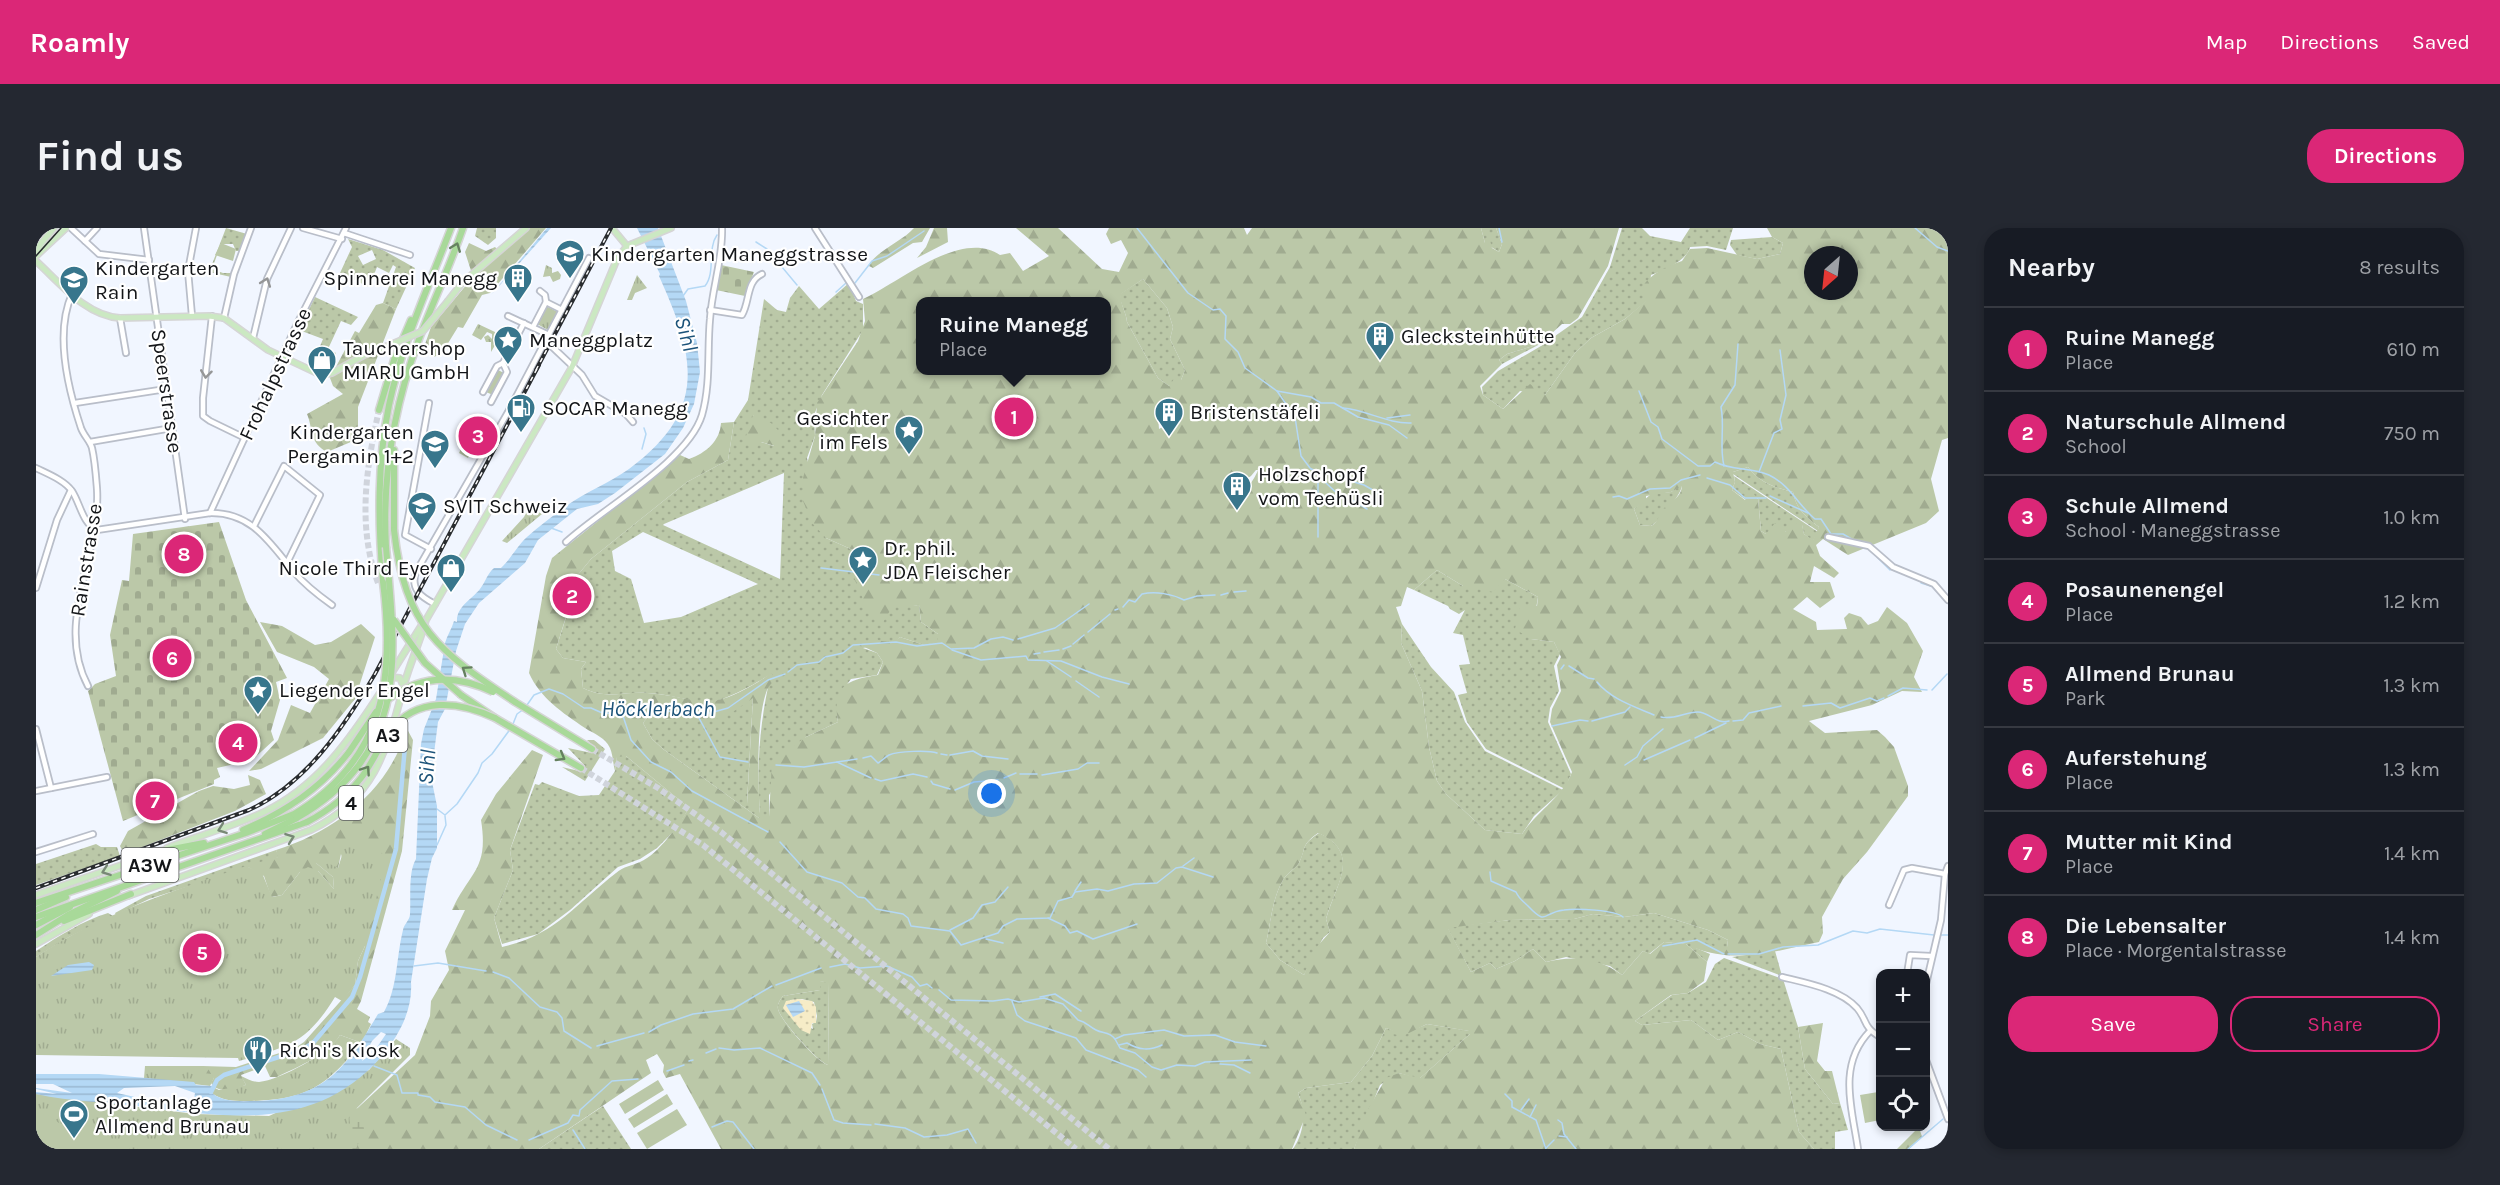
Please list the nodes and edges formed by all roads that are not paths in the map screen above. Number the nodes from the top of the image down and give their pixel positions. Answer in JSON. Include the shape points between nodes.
{"nodes":[{"id":1,"x":54,"y":228,"type":"edge"},
{"id":2,"x":66,"y":228,"type":"edge"},
{"id":3,"x":71,"y":228,"type":"edge"},
{"id":4,"x":97,"y":228,"type":"edge"},
{"id":5,"x":144,"y":228,"type":"edge"},
{"id":6,"x":196,"y":228,"type":"edge"},
{"id":7,"x":251,"y":228,"type":"edge"},
{"id":8,"x":291,"y":228,"type":"edge"},
{"id":9,"x":303,"y":228,"type":"edge"},
{"id":10,"x":451,"y":228,"type":"edge"},
{"id":11,"x":463,"y":228,"type":"edge"},
{"id":12,"x":526,"y":228,"type":"edge"},
{"id":13,"x":612,"y":228,"type":"edge"},
{"id":14,"x":671,"y":228,"type":"edge"},
{"id":15,"x":722,"y":228,"type":"edge"},
{"id":16,"x":815,"y":228,"type":"edge"},
{"id":17,"x":344,"y":234,"type":"edge"},
{"id":18,"x":85,"y":241,"type":"junction"},
{"id":19,"x":627,"y":246,"type":"junction"},
{"id":20,"x":36,"y":249,"type":"edge"},
{"id":21,"x":410,"y":255,"type":"dead end"},
{"id":22,"x":36,"y":256,"type":"edge"},
{"id":23,"x":589,"y":258,"type":"dead end"},
{"id":24,"x":149,"y":260,"type":"junction"},
{"id":25,"x":36,"y":261,"type":"edge"},
{"id":26,"x":762,"y":274,"type":"dead end"},
{"id":27,"x":427,"y":286,"type":"junction"},
{"id":28,"x":540,"y":291,"type":"dead end"},
{"id":29,"x":72,"y":294,"type":"junction"},
{"id":30,"x":860,"y":297,"type":"dead end"},
{"id":31,"x":546,"y":302,"type":"junction"},
{"id":32,"x":562,"y":310,"type":"junction"},
{"id":33,"x":710,"y":310,"type":"junction"},
{"id":34,"x":192,"y":316,"type":"junction"},
{"id":35,"x":212,"y":316,"type":"junction"},
{"id":36,"x":508,"y":316,"type":"dead end"},
{"id":37,"x":120,"y":318,"type":"junction"},
{"id":38,"x":157,"y":318,"type":"junction"},
{"id":39,"x":225,"y":318,"type":"junction"},
{"id":40,"x":524,"y":323,"type":"junction"},
{"id":41,"x":533,"y":327,"type":"junction"},
{"id":42,"x":549,"y":335,"type":"junction"},
{"id":43,"x":253,"y":338,"type":"junction"},
{"id":44,"x":546,"y":341,"type":"junction"},
{"id":45,"x":126,"y":352,"type":"dead end"},
{"id":46,"x":282,"y":357,"type":"junction"},
{"id":47,"x":503,"y":363,"type":"junction"},
{"id":48,"x":572,"y":367,"type":"junction"},
{"id":49,"x":166,"y":388,"type":"junction"},
{"id":50,"x":483,"y":392,"type":"dead end"},
{"id":51,"x":491,"y":402,"type":"dead end"},
{"id":52,"x":429,"y":403,"type":"dead end"},
{"id":53,"x":75,"y":404,"type":"junction"},
{"id":54,"x":378,"y":410,"type":"tunnel mouth"},
{"id":55,"x":397,"y":414,"type":"junction"},
{"id":56,"x":633,"y":422,"type":"dead end"},
{"id":57,"x":172,"y":428,"type":"junction"},
{"id":58,"x":245,"y":438,"type":"junction"},
{"id":59,"x":90,"y":442,"type":"junction"},
{"id":60,"x":36,"y":468,"type":"edge"},
{"id":61,"x":71,"y":490,"type":"junction"},
{"id":62,"x":210,"y":513,"type":"junction"},
{"id":63,"x":381,"y":517,"type":"junction"},
{"id":64,"x":185,"y":519,"type":"junction"},
{"id":65,"x":254,"y":526,"type":"junction"},
{"id":66,"x":93,"y":529,"type":"junction"},
{"id":67,"x":1828,"y":537,"type":"dead end"},
{"id":68,"x":566,"y":542,"type":"dead end"},
{"id":69,"x":431,"y":549,"type":"junction"},
{"id":70,"x":287,"y":563,"type":"junction"},
{"id":71,"x":378,"y":584,"type":"tunnel mouth"},
{"id":72,"x":36,"y":588,"type":"edge"},
{"id":73,"x":1948,"y":600,"type":"edge"},
{"id":74,"x":435,"y":604,"type":"junction"},
{"id":75,"x":332,"y":605,"type":"dead end"},
{"id":76,"x":426,"y":620,"type":"junction"},
{"id":77,"x":389,"y":677,"type":"junction"},
{"id":78,"x":88,"y":686,"type":"dead end"},
{"id":79,"x":404,"y":686,"type":"junction"},
{"id":80,"x":515,"y":702,"type":"junction"},
{"id":81,"x":495,"y":718,"type":"junction"},
{"id":82,"x":36,"y":729,"type":"edge"},
{"id":83,"x":592,"y":749,"type":"tunnel mouth"},
{"id":84,"x":581,"y":768,"type":"tunnel mouth"},
{"id":85,"x":107,"y":777,"type":"dead end"},
{"id":86,"x":51,"y":788,"type":"junction"},
{"id":87,"x":36,"y":791,"type":"edge"},
{"id":88,"x":295,"y":816,"type":"junction"},
{"id":89,"x":93,"y":834,"type":"dead end"},
{"id":90,"x":225,"y":838,"type":"junction"},
{"id":91,"x":215,"y":843,"type":"junction"},
{"id":92,"x":243,"y":844,"type":"junction"},
{"id":93,"x":36,"y":852,"type":"edge"},
{"id":94,"x":157,"y":852,"type":"junction"},
{"id":95,"x":1948,"y":866,"type":"edge"},
{"id":96,"x":1945,"y":874,"type":"junction"},
{"id":97,"x":117,"y":877,"type":"junction"},
{"id":98,"x":142,"y":880,"type":"junction"},
{"id":99,"x":86,"y":888,"type":"junction"},
{"id":100,"x":98,"y":894,"type":"junction"},
{"id":101,"x":131,"y":894,"type":"junction"},
{"id":102,"x":36,"y":895,"type":"edge"},
{"id":103,"x":36,"y":902,"type":"edge"},
{"id":104,"x":1889,"y":905,"type":"dead end"},
{"id":105,"x":36,"y":910,"type":"edge"},
{"id":106,"x":36,"y":917,"type":"edge"},
{"id":107,"x":36,"y":925,"type":"edge"},
{"id":108,"x":39,"y":934,"type":"edge"},
{"id":109,"x":36,"y":944,"type":"edge"},
{"id":110,"x":1931,"y":956,"type":"junction"},
{"id":111,"x":1908,"y":969,"type":"edge"},
{"id":112,"x":1929,"y":969,"type":"edge"},
{"id":113,"x":1782,"y":977,"type":"dead end"},
{"id":114,"x":1870,"y":1030,"type":"junction"},
{"id":115,"x":1876,"y":1034,"type":"edge"},
{"id":116,"x":1930,"y":1071,"type":"edge"},
{"id":117,"x":1948,"y":1119,"type":"edge"},
{"id":118,"x":1858,"y":1149,"type":"edge"}],
"edges":[{"from":1,"to":20,"type":"main road"},
{"from":2,"to":22,"type":"main road"},
{"from":3,"to":18,"type":"street"},
{"from":4,"to":18,"type":"street"},
{"from":5,"to":24,"type":"street","name":"Speerstrasse"},
{"from":6,"to":34,"type":"street","via":[[188,271]]},
{"from":7,"to":39,"type":"street","via":[[234,273]]},
{"from":43,"to":8,"type":"street","one_way":true,"via":[[267,279]]},
{"from":9,"to":17,"type":"street"},
{"from":10,"to":27,"type":"highway","number":"A3W"},
{"from":55,"to":11,"type":"highway","one_way":true,"via":[[416,347]]},
{"from":12,"to":46,"type":"main road","bridge":true,"via":[[462,283],[423,331],[327,374],[312,373]]},
{"from":13,"to":19,"type":"main road"},
{"from":14,"to":19,"type":"main road"},
{"from":15,"to":33,"type":"street"},
{"from":16,"to":30,"type":"street"},
{"from":17,"to":21,"type":"street"},
{"from":17,"to":46,"type":"street","name":"Frohalpstrasse"},
{"from":18,"to":24,"type":"street","via":[[99,254]]},
{"from":19,"to":48,"type":"main road","number":"4","via":[[617,259]]},
{"from":23,"to":32,"type":"street"},
{"from":24,"to":38,"type":"street","name":"Speerstrasse"},
{"from":25,"to":29,"type":"main road"},
{"from":26,"to":33,"type":"street","via":[[756,276],[748,291],[742,315]]},
{"from":27,"to":54,"type":"highway","via":[[394,360]]},
{"from":27,"to":63,"type":"highway","number":"A3W","via":[[389,404],[381,460]]},
{"from":28,"to":31,"type":"street"},
{"from":29,"to":37,"type":"main road","via":[[96,311]]},
{"from":29,"to":53,"type":"street","name":"Rainstrasse","via":[[64,346]]},
{"from":31,"to":32,"type":"street"},
{"from":31,"to":41,"type":"street"},
{"from":32,"to":42,"type":"street"},
{"from":33,"to":68,"type":"street","via":[[709,378],[694,434],[679,452]]},
{"from":34,"to":35,"type":"main road"},
{"from":34,"to":38,"type":"main road"},
{"from":35,"to":39,"type":"main road"},
{"from":35,"to":58,"type":"street","one_way":true,"via":[[203,416]]},
{"from":36,"to":40,"type":"street"},
{"from":37,"to":38,"type":"main road"},
{"from":37,"to":45,"type":"street"},
{"from":38,"to":49,"type":"street","name":"Speerstrasse"},
{"from":39,"to":43,"type":"main road"},
{"from":40,"to":41,"type":"street"},
{"from":40,"to":47,"type":"street"},
{"from":41,"to":42,"type":"street"},
{"from":42,"to":44,"type":"street"},
{"from":43,"to":46,"type":"main road"},
{"from":44,"to":48,"type":"street"},
{"from":44,"to":69,"type":"street"},
{"from":46,"to":58,"type":"street","name":"Frohalpstrasse"},
{"from":47,"to":50,"type":"street","via":[[497,366]]},
{"from":47,"to":51,"type":"street","via":[[507,372]]},
{"from":48,"to":56,"type":"street","via":[[595,396]]},
{"from":48,"to":74,"type":"main road","number":"4"},
{"from":49,"to":53,"type":"street"},
{"from":49,"to":57,"type":"street","name":"Speerstrasse"},
{"from":52,"to":69,"type":"street","via":[[405,535]]},
{"from":53,"to":59,"type":"street","name":"Rainstrasse","via":[[82,430]]},
{"from":55,"to":63,"type":"highway"},
{"from":80,"to":55,"type":"highway","one_way":true,"bridge":true,"via":[[450,657],[411,604],[401,573],[392,503]]},
{"from":57,"to":59,"type":"street"},
{"from":57,"to":64,"type":"street","name":"Speerstrasse"},
{"from":58,"to":62,"type":"street","name":"Frohalpstrasse"},
{"from":59,"to":66,"type":"street","name":"Rainstrasse","via":[[97,492]]},
{"from":60,"to":61,"type":"street"},
{"from":61,"to":66,"type":"street"},
{"from":61,"to":72,"type":"street","via":[[57,520]]},
{"from":62,"to":64,"type":"street"},
{"from":62,"to":65,"type":"street","via":[[231,515]]},
{"from":63,"to":88,"type":"highway","number":"A3W","bridge":true,"via":[[389,640],[381,704],[369,735],[349,767]]},
{"from":64,"to":66,"type":"street"},
{"from":65,"to":70,"type":"street"},
{"from":65,"to":70,"type":"street","via":[[284,466],[320,495]]},
{"from":66,"to":78,"type":"street","name":"Rainstrasse","via":[[75,637]]},
{"from":67,"to":73,"type":"street","via":[[1869,546],[1893,567],[1934,584]]},
{"from":69,"to":74,"type":"street","via":[[416,572],[414,583],[420,594]]},
{"from":70,"to":75,"type":"street","via":[[302,582]]},
{"from":71,"to":81,"type":"highway","number":"A3","bridge":true,"via":[[397,625],[419,657],[448,685]]},
{"from":74,"to":76,"type":"main road","number":"4"},
{"from":76,"to":77,"type":"main road","number":"4"},
{"from":76,"to":79,"type":"main road","number":"4"},
{"from":77,"to":79,"type":"main road","via":[[400,678]]},
{"from":77,"to":94,"type":"main road","number":"4","one_way":true,"via":[[338,753],[294,795],[258,815]]},
{"from":101,"to":79,"type":"main road","number":"4","one_way":true,"via":[[303,834],[338,814],[363,790],[379,766]]},
{"from":80,"to":83,"type":"highway"},
{"from":80,"to":90,"type":"highway","number":"A3W","bridge":true,"via":[[462,680],[434,680],[409,687],[383,704],[334,771],[290,807]]},
{"from":81,"to":84,"type":"highway","number":"A3","one_way":true},
{"from":92,"to":81,"type":"highway","number":"A3","one_way":true,"bridge":true,"via":[[307,822],[331,808],[368,768],[392,729],[413,712],[430,705],[451,704]]},
{"from":82,"to":86,"type":"street"},
{"from":85,"to":86,"type":"street"},
{"from":86,"to":87,"type":"street"},
{"from":88,"to":91,"type":"highway","number":"A3W"},
{"from":88,"to":92,"type":"highway"},
{"from":89,"to":93,"type":"street"},
{"from":90,"to":91,"type":"highway","number":"A3W"},
{"from":90,"to":94,"type":"highway"},
{"from":91,"to":97,"type":"highway","number":"A3W"},
{"from":92,"to":98,"type":"highway","number":"A3W"},
{"from":94,"to":102,"type":"main road","number":"4","one_way":true},
{"from":95,"to":96,"type":"street"},
{"from":96,"to":104,"type":"street","via":[[1904,870]]},
{"from":96,"to":110,"type":"street","via":[[1941,920]]},
{"from":97,"to":99,"type":"highway","number":"A3W"},
{"from":97,"to":103,"type":"highway"},
{"from":98,"to":100,"type":"highway","number":"A3W"},
{"from":98,"to":108,"type":"highway","via":[[68,915]]},
{"from":99,"to":103,"type":"highway"},
{"from":99,"to":105,"type":"highway","number":"A3W"},
{"from":100,"to":106,"type":"highway","number":"A3W"},
{"from":100,"to":107,"type":"highway"},
{"from":101,"to":108,"type":"highway"},
{"from":101,"to":109,"type":"main road","number":"4"},
{"from":110,"to":111,"type":"street","via":[[1910,955]]},
{"from":110,"to":112,"type":"street"},
{"from":113,"to":114,"type":"street","via":[[1844,999],[1858,1010]]},
{"from":114,"to":115,"type":"street"},
{"from":114,"to":118,"type":"street","via":[[1857,1049],[1849,1075],[1848,1099]]},
{"from":116,"to":117,"type":"street"}]}
